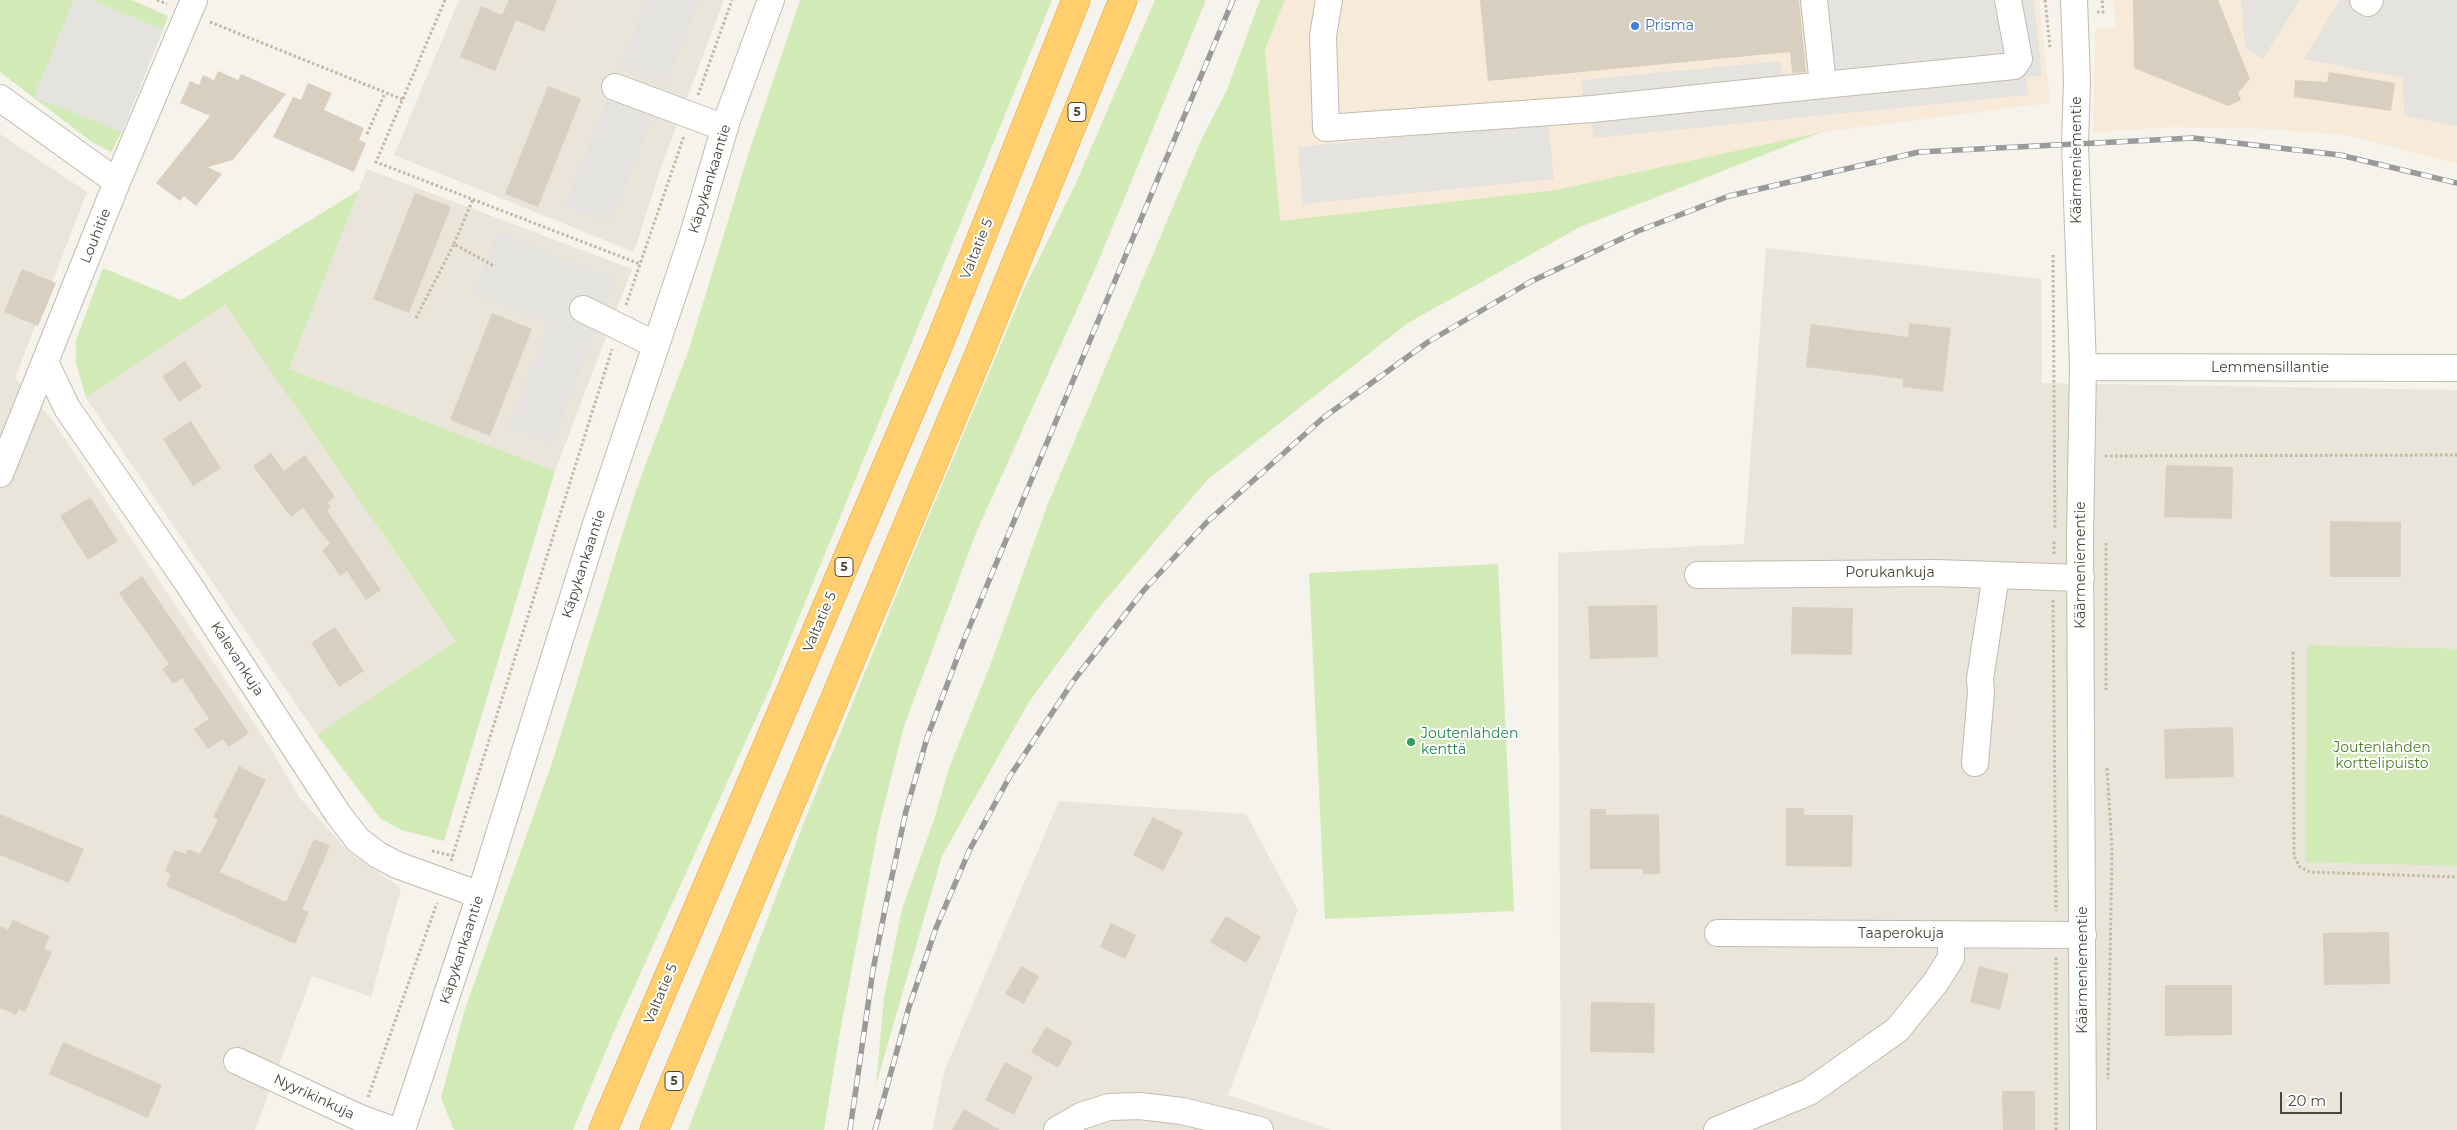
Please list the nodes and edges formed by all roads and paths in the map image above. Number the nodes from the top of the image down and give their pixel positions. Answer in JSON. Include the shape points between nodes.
{"nodes":[{"id":1,"x":156,"y":0,"type":"edge"},
{"id":2,"x":446,"y":0,"type":"edge"},
{"id":3,"x":732,"y":0,"type":"edge"},
{"id":4,"x":772,"y":0,"type":"edge"},
{"id":5,"x":1076,"y":0,"type":"edge"},
{"id":6,"x":1123,"y":0,"type":"edge"},
{"id":7,"x":1329,"y":0,"type":"edge"},
{"id":8,"x":1814,"y":0,"type":"edge"},
{"id":9,"x":2008,"y":0,"type":"edge"},
{"id":10,"x":2045,"y":0,"type":"edge"},
{"id":11,"x":2074,"y":0,"type":"edge"},
{"id":12,"x":2102,"y":0,"type":"edge"},
{"id":13,"x":2363,"y":0,"type":"edge"},
{"id":14,"x":2370,"y":0,"type":"edge"},
{"id":15,"x":192,"y":7,"type":"edge"},
{"id":16,"x":2103,"y":12,"type":"dead end"},
{"id":17,"x":2051,"y":57,"type":"dead end"},
{"id":18,"x":1823,"y":86,"type":"junction"},
{"id":19,"x":615,"y":87,"type":"dead end"},
{"id":20,"x":385,"y":93,"type":"junction"},
{"id":21,"x":0,"y":98,"type":"edge"},
{"id":22,"x":404,"y":100,"type":"junction"},
{"id":23,"x":691,"y":116,"type":"junction"},
{"id":24,"x":724,"y":128,"type":"junction"},
{"id":25,"x":367,"y":134,"type":"dead end"},
{"id":26,"x":117,"y":182,"type":"junction"},
{"id":27,"x":472,"y":199,"type":"junction"},
{"id":28,"x":454,"y":244,"type":"junction"},
{"id":29,"x":2053,"y":252,"type":"dead end"},
{"id":30,"x":640,"y":264,"type":"junction"},
{"id":31,"x":494,"y":266,"type":"dead end"},
{"id":32,"x":583,"y":309,"type":"dead end"},
{"id":33,"x":416,"y":318,"type":"dead end"},
{"id":34,"x":620,"y":325,"type":"junction"},
{"id":35,"x":656,"y":344,"type":"junction"},
{"id":36,"x":46,"y":364,"type":"junction"},
{"id":37,"x":2083,"y":367,"type":"junction"},
{"id":38,"x":2457,"y":368,"type":"edge"},
{"id":39,"x":2104,"y":446,"type":"dead end"},
{"id":40,"x":2457,"y":455,"type":"edge"},
{"id":41,"x":2104,"y":456,"type":"junction"},
{"id":42,"x":2104,"y":465,"type":"dead end"},
{"id":43,"x":0,"y":474,"type":"edge"},
{"id":44,"x":2106,"y":538,"type":"dead end"},
{"id":45,"x":2053,"y":560,"type":"dead end"},
{"id":46,"x":1698,"y":575,"type":"dead end"},
{"id":47,"x":1996,"y":575,"type":"junction"},
{"id":48,"x":2081,"y":578,"type":"junction"},
{"id":49,"x":2053,"y":594,"type":"dead end"},
{"id":50,"x":2293,"y":652,"type":"dead end"},
{"id":51,"x":2106,"y":699,"type":"dead end"},
{"id":52,"x":1975,"y":762,"type":"dead end"},
{"id":53,"x":2106,"y":764,"type":"dead end"},
{"id":54,"x":426,"y":849,"type":"dead end"},
{"id":55,"x":453,"y":856,"type":"junction"},
{"id":56,"x":2457,"y":877,"type":"edge"},
{"id":57,"x":444,"y":883,"type":"junction"},
{"id":58,"x":480,"y":895,"type":"junction"},
{"id":59,"x":2056,"y":917,"type":"dead end"},
{"id":60,"x":1718,"y":933,"type":"dead end"},
{"id":61,"x":1951,"y":935,"type":"junction"},
{"id":62,"x":2083,"y":935,"type":"junction"},
{"id":63,"x":2056,"y":951,"type":"dead end"},
{"id":64,"x":237,"y":1061,"type":"dead end"},
{"id":65,"x":2108,"y":1082,"type":"dead end"},
{"id":66,"x":360,"y":1118,"type":"junction"},
{"id":67,"x":393,"y":1130,"type":"edge"},
{"id":68,"x":402,"y":1130,"type":"edge"},
{"id":69,"x":602,"y":1130,"type":"edge"},
{"id":70,"x":654,"y":1130,"type":"edge"},
{"id":71,"x":1057,"y":1130,"type":"edge"},
{"id":72,"x":1260,"y":1130,"type":"edge"},
{"id":73,"x":1717,"y":1130,"type":"edge"},
{"id":74,"x":2056,"y":1130,"type":"edge"},
{"id":75,"x":2083,"y":1130,"type":"edge"}],
"edges":[{"from":1,"to":15,"type":"path"},
{"from":2,"to":22,"type":"path"},
{"from":3,"to":23,"type":"path"},
{"from":4,"to":24,"type":"street","name":"Käpykankaantie"},
{"from":5,"to":69,"type":"highway","name":"Valtatie 5","number":"5","via":[[939,344]]},
{"from":6,"to":70,"type":"highway","number":"5","via":[[977,359]]},
{"from":7,"to":18,"type":"street","via":[[1323,36],[1326,128],[1592,110]]},
{"from":8,"to":18,"type":"street"},
{"from":9,"to":18,"type":"street","via":[[2019,59],[2014,66]]},
{"from":10,"to":17,"type":"path"},
{"from":11,"to":37,"type":"street","name":"Käärmeniementie","via":[[2075,144]]},
{"from":12,"to":16,"type":"path"},
{"from":13,"to":14,"type":"street","via":[[2368,3]]},
{"from":15,"to":20,"type":"path"},
{"from":15,"to":26,"type":"street","name":"Louhitie"},
{"from":19,"to":23,"type":"street"},
{"from":20,"to":22,"type":"path"},
{"from":20,"to":25,"type":"path"},
{"from":21,"to":26,"type":"street"},
{"from":22,"to":27,"type":"path","via":[[376,162]]},
{"from":23,"to":24,"type":"street"},
{"from":23,"to":30,"type":"path"},
{"from":24,"to":35,"type":"street","name":"Käpykankaantie","via":[[692,238]]},
{"from":26,"to":36,"type":"street","name":"Louhitie"},
{"from":27,"to":28,"type":"path"},
{"from":27,"to":30,"type":"path"},
{"from":28,"to":31,"type":"path"},
{"from":28,"to":33,"type":"path"},
{"from":29,"to":45,"type":"path"},
{"from":30,"to":34,"type":"path"},
{"from":32,"to":34,"type":"street"},
{"from":34,"to":35,"type":"street"},
{"from":34,"to":55,"type":"path"},
{"from":35,"to":58,"type":"street","name":"Käpykankaantie"},
{"from":36,"to":43,"type":"street","name":"Louhitie"},
{"from":36,"to":57,"type":"street","name":"Kalevankuja","via":[[67,408],[187,582],[338,814],[358,840],[378,855]]},
{"from":37,"to":38,"type":"street","name":"Lemmensillantie"},
{"from":37,"to":48,"type":"street","name":"Käärmeniementie"},
{"from":39,"to":41,"type":"path"},
{"from":40,"to":41,"type":"path"},
{"from":41,"to":42,"type":"path"},
{"from":44,"to":51,"type":"path"},
{"from":46,"to":47,"type":"street","name":"Porukankuja"},
{"from":47,"to":48,"type":"street","name":"Porukankuja"},
{"from":47,"to":52,"type":"street","via":[[1980,679]]},
{"from":48,"to":62,"type":"street","name":"Käärmeniementie"},
{"from":49,"to":59,"type":"path"},
{"from":50,"to":56,"type":"path","via":[[2294,856],[2300,867],[2310,872]]},
{"from":53,"to":65,"type":"path","via":[[2112,848]]},
{"from":54,"to":55,"type":"path"},
{"from":55,"to":57,"type":"path"},
{"from":57,"to":58,"type":"street","name":"Kalevankuja"},
{"from":57,"to":66,"type":"path"},
{"from":58,"to":68,"type":"street","name":"Käpykankaantie"},
{"from":60,"to":61,"type":"street","name":"Taaperokuja"},
{"from":61,"to":62,"type":"street","name":"Taaperokuja"},
{"from":61,"to":73,"type":"street","via":[[1951,958],[1897,1030],[1809,1092]]},
{"from":62,"to":75,"type":"street","name":"Käärmeniementie"},
{"from":63,"to":74,"type":"path"},
{"from":64,"to":66,"type":"street","name":"Nyyrikinkuja"},
{"from":66,"to":67,"type":"street","name":"Nyyrikinkuja"},
{"from":71,"to":72,"type":"street","via":[[1081,1116],[1109,1107],[1140,1106],[1182,1111]]}]}
